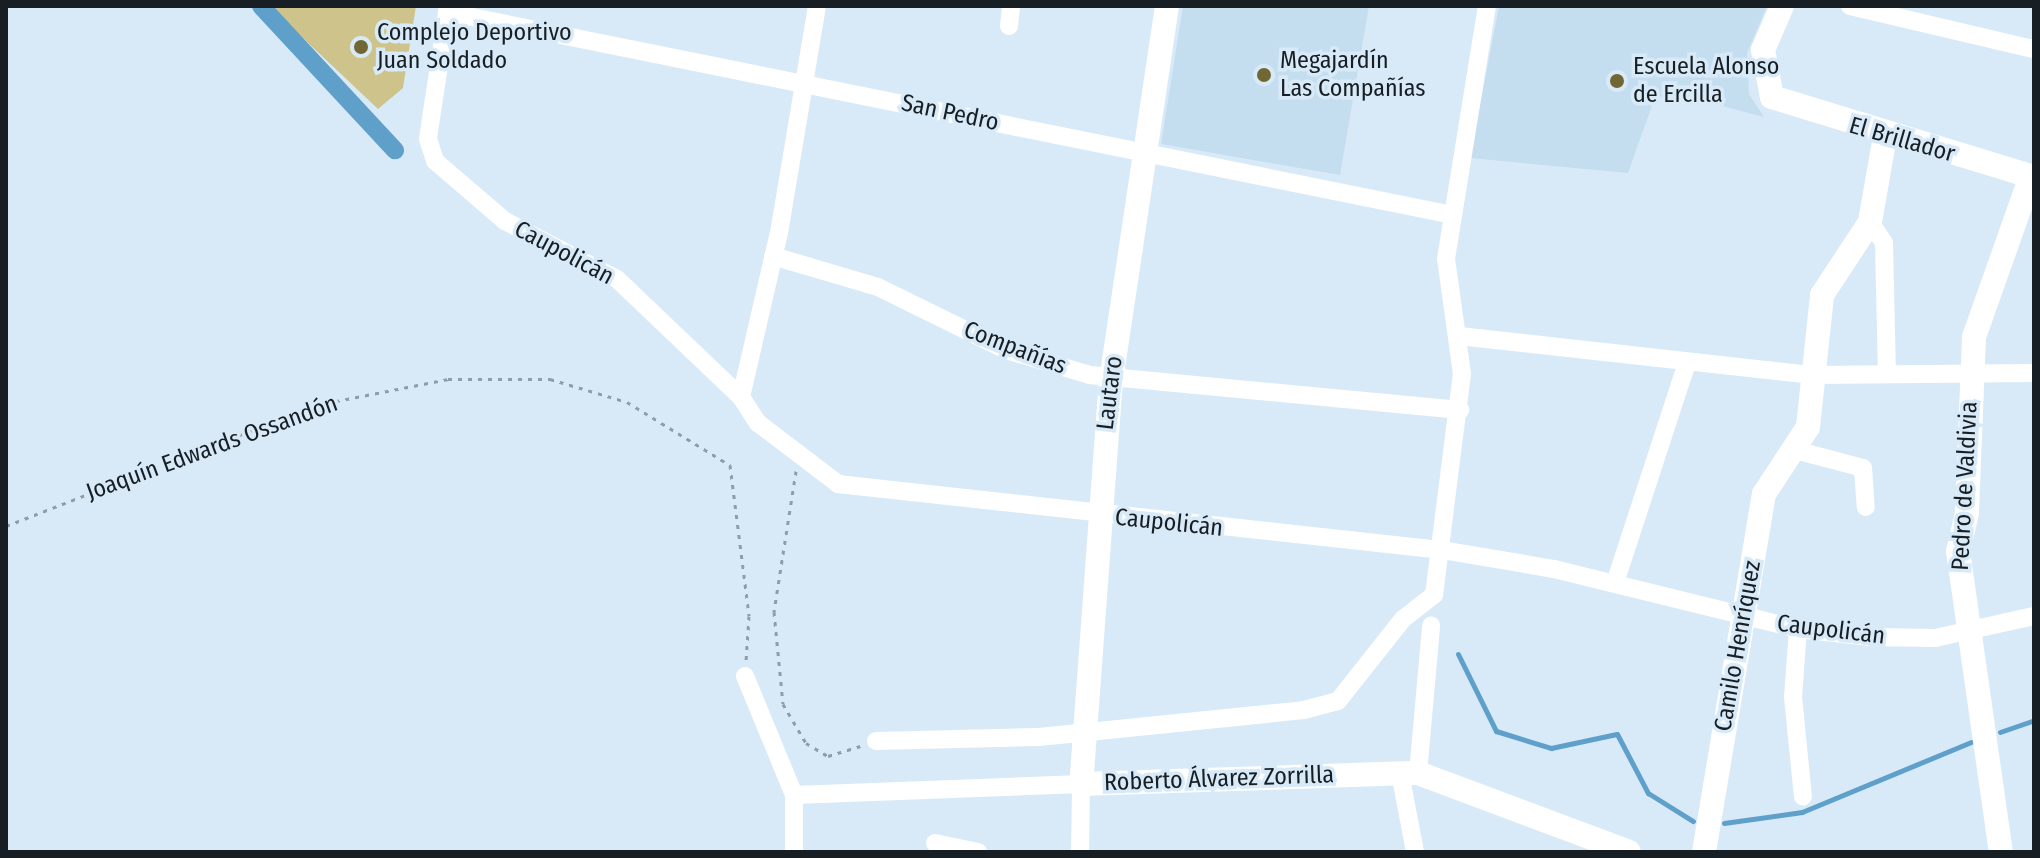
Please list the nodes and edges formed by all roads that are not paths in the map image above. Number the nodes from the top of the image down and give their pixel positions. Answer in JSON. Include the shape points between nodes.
{"nodes":[{"id":1,"x":817,"y":6,"type":"edge"},
{"id":2,"x":1011,"y":6,"type":"edge"},
{"id":3,"x":1167,"y":6,"type":"edge"},
{"id":4,"x":1487,"y":6,"type":"edge"},
{"id":5,"x":1782,"y":6,"type":"edge"},
{"id":6,"x":1850,"y":6,"type":"edge"},
{"id":7,"x":448,"y":9,"type":"edge"},
{"id":8,"x":1009,"y":26,"type":"dead end"},
{"id":9,"x":2034,"y":49,"type":"edge"},
{"id":10,"x":804,"y":83,"type":"junction"},
{"id":11,"x":1885,"y":136,"type":"junction"},
{"id":12,"x":1146,"y":153,"type":"junction"},
{"id":13,"x":2033,"y":176,"type":"edge"},
{"id":14,"x":1453,"y":215,"type":"junction"},
{"id":15,"x":1870,"y":222,"type":"junction"},
{"id":16,"x":773,"y":256,"type":"junction"},
{"id":17,"x":1459,"y":336,"type":"junction"},
{"id":18,"x":1687,"y":363,"type":"junction"},
{"id":19,"x":1887,"y":373,"type":"junction"},
{"id":20,"x":2034,"y":373,"type":"edge"},
{"id":21,"x":1811,"y":375,"type":"junction"},
{"id":22,"x":1970,"y":375,"type":"junction"},
{"id":23,"x":1111,"y":379,"type":"junction"},
{"id":24,"x":741,"y":397,"type":"junction"},
{"id":25,"x":1460,"y":410,"type":"junction"},
{"id":26,"x":1795,"y":450,"type":"junction"},
{"id":27,"x":1866,"y":507,"type":"dead end"},
{"id":28,"x":1097,"y":515,"type":"junction"},
{"id":29,"x":1442,"y":550,"type":"junction"},
{"id":30,"x":1615,"y":583,"type":"junction"},
{"id":31,"x":1743,"y":616,"type":"junction"},
{"id":32,"x":2034,"y":616,"type":"edge"},
{"id":33,"x":1431,"y":626,"type":"dead end"},
{"id":34,"x":1798,"y":629,"type":"junction"},
{"id":35,"x":1969,"y":631,"type":"junction"},
{"id":36,"x":745,"y":676,"type":"road end"},
{"id":37,"x":1082,"y":728,"type":"junction"},
{"id":38,"x":876,"y":741,"type":"road end"},
{"id":39,"x":1409,"y":773,"type":"junction"},
{"id":40,"x":1081,"y":784,"type":"junction"},
{"id":41,"x":794,"y":795,"type":"junction"},
{"id":42,"x":1803,"y":797,"type":"dead end"},
{"id":43,"x":935,"y":843,"type":"dead end"},
{"id":44,"x":794,"y":852,"type":"edge"},
{"id":45,"x":978,"y":852,"type":"edge"},
{"id":46,"x":1080,"y":852,"type":"edge"},
{"id":47,"x":1415,"y":852,"type":"edge"},
{"id":48,"x":1629,"y":852,"type":"edge"},
{"id":49,"x":1704,"y":852,"type":"edge"},
{"id":50,"x":2001,"y":852,"type":"edge"}],
"edges":[{"from":1,"to":10,"type":"street"},
{"from":2,"to":8,"type":"street"},
{"from":3,"to":12,"type":"street","name":"Lautaro"},
{"from":4,"to":14,"type":"street"},
{"from":5,"to":11,"type":"street","name":"El Brillador","via":[[1763,50],[1772,97]]},
{"from":6,"to":9,"type":"street"},
{"from":7,"to":10,"type":"street","name":"San Pedro"},
{"from":7,"to":24,"type":"street","name":"Caupolicán","via":[[428,139],[451,179],[505,221],[617,279]]},
{"from":10,"to":12,"type":"street","name":"San Pedro"},
{"from":10,"to":16,"type":"street"},
{"from":11,"to":13,"type":"street","name":"El Brillador"},
{"from":11,"to":15,"type":"street","name":"Camilo Henríquez"},
{"from":12,"to":14,"type":"street","name":"San Pedro"},
{"from":12,"to":23,"type":"street","name":"Lautaro"},
{"from":13,"to":22,"type":"street","name":"Pedro de Valdivia","via":[[1974,337]]},
{"from":14,"to":17,"type":"street","via":[[1446,279]]},
{"from":15,"to":19,"type":"street","via":[[1884,243]]},
{"from":15,"to":21,"type":"street","name":"Camilo Henríquez","via":[[1822,295]]},
{"from":16,"to":23,"type":"street","name":"Compañías","via":[[878,287],[1020,355]]},
{"from":16,"to":24,"type":"street"},
{"from":17,"to":18,"type":"street"},
{"from":17,"to":25,"type":"street"},
{"from":18,"to":21,"type":"street"},
{"from":18,"to":30,"type":"street"},
{"from":19,"to":21,"type":"street"},
{"from":19,"to":22,"type":"street"},
{"from":20,"to":22,"type":"street"},
{"from":21,"to":26,"type":"street","name":"Camilo Henríquez","via":[[1808,427]]},
{"from":22,"to":35,"type":"street","name":"Pedro de Valdivia","via":[[1967,513],[1958,551]]},
{"from":23,"to":25,"type":"street","name":"Compañías"},
{"from":23,"to":28,"type":"street","name":"Lautaro"},
{"from":24,"to":28,"type":"street","name":"Caupolicán","via":[[752,418],[838,484]]},
{"from":25,"to":29,"type":"street"},
{"from":26,"to":27,"type":"street","via":[[1863,468]]},
{"from":26,"to":31,"type":"street","name":"Camilo Henríquez","via":[[1764,494]]},
{"from":28,"to":29,"type":"street","name":"Caupolicán"},
{"from":28,"to":37,"type":"street","name":"Lautaro"},
{"from":29,"to":30,"type":"street","name":"Caupolicán"},
{"from":29,"to":37,"type":"street","via":[[1434,595],[1403,619],[1338,701],[1304,710]]},
{"from":30,"to":31,"type":"street","name":"Caupolicán"},
{"from":31,"to":34,"type":"street","name":"Caupolicán"},
{"from":31,"to":49,"type":"street","name":"Camilo Henríquez"},
{"from":32,"to":35,"type":"street","name":"Caupolicán"},
{"from":33,"to":39,"type":"street"},
{"from":34,"to":35,"type":"street","name":"Caupolicán","via":[[1902,639]]},
{"from":34,"to":42,"type":"street","via":[[1793,697]]},
{"from":35,"to":50,"type":"street","name":"Pedro de Valdivia"},
{"from":36,"to":41,"type":"street"},
{"from":37,"to":38,"type":"street","via":[[1039,737]]},
{"from":37,"to":40,"type":"street","name":"Lautaro"},
{"from":39,"to":40,"type":"street","name":"Roberto Álvarez Zorrilla"},
{"from":39,"to":47,"type":"street"},
{"from":39,"to":48,"type":"street","name":"Roberto Álvarez Zorrilla"},
{"from":40,"to":41,"type":"street","name":"Roberto Álvarez Zorrilla"},
{"from":40,"to":46,"type":"street"},
{"from":41,"to":44,"type":"street"},
{"from":43,"to":45,"type":"street"}]}
